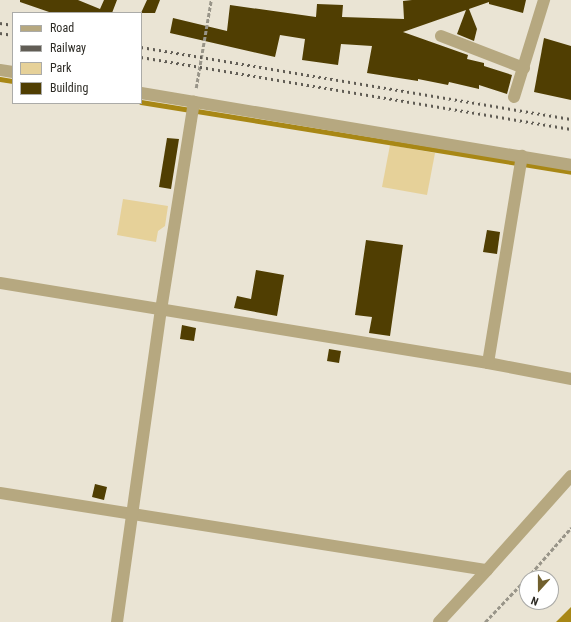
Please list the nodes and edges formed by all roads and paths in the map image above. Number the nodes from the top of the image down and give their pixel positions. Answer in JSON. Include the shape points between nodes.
{"nodes":[{"id":1,"x":211,"y":0,"type":"edge"},
{"id":2,"x":544,"y":0,"type":"edge"},
{"id":3,"x":441,"y":36,"type":"dead end"},
{"id":4,"x":524,"y":68,"type":"junction"},
{"id":5,"x":0,"y":70,"type":"edge"},
{"id":6,"x":12,"y":72,"type":"edge"},
{"id":7,"x":142,"y":93,"type":"edge"},
{"id":8,"x":514,"y":98,"type":"dead end"},
{"id":9,"x":193,"y":103,"type":"junction"},
{"id":10,"x":522,"y":157,"type":"junction"},
{"id":11,"x":571,"y":165,"type":"edge"},
{"id":12,"x":0,"y":283,"type":"edge"},
{"id":13,"x":161,"y":310,"type":"junction"},
{"id":14,"x":488,"y":363,"type":"junction"},
{"id":15,"x":571,"y":378,"type":"edge"},
{"id":16,"x":571,"y":476,"type":"edge"},
{"id":17,"x":0,"y":493,"type":"edge"},
{"id":18,"x":132,"y":514,"type":"junction"},
{"id":19,"x":571,"y":528,"type":"edge"},
{"id":20,"x":487,"y":570,"type":"junction"},
{"id":21,"x":534,"y":570,"type":"edge"},
{"id":22,"x":519,"y":586,"type":"edge"},
{"id":23,"x":117,"y":622,"type":"edge"},
{"id":24,"x":439,"y":622,"type":"edge"},
{"id":25,"x":485,"y":622,"type":"edge"}],
"edges":[{"from":1,"to":9,"type":"path"},
{"from":2,"to":4,"type":"street"},
{"from":3,"to":4,"type":"street"},
{"from":4,"to":8,"type":"street"},
{"from":5,"to":6,"type":"street"},
{"from":7,"to":9,"type":"street"},
{"from":9,"to":10,"type":"street"},
{"from":9,"to":13,"type":"street"},
{"from":10,"to":11,"type":"street"},
{"from":10,"to":14,"type":"street"},
{"from":12,"to":13,"type":"street"},
{"from":13,"to":14,"type":"street"},
{"from":13,"to":18,"type":"street"},
{"from":14,"to":15,"type":"street"},
{"from":16,"to":20,"type":"street"},
{"from":17,"to":18,"type":"street"},
{"from":18,"to":20,"type":"street"},
{"from":18,"to":23,"type":"street"},
{"from":19,"to":21,"type":"path"},
{"from":20,"to":24,"type":"street"},
{"from":22,"to":25,"type":"path"}]}
